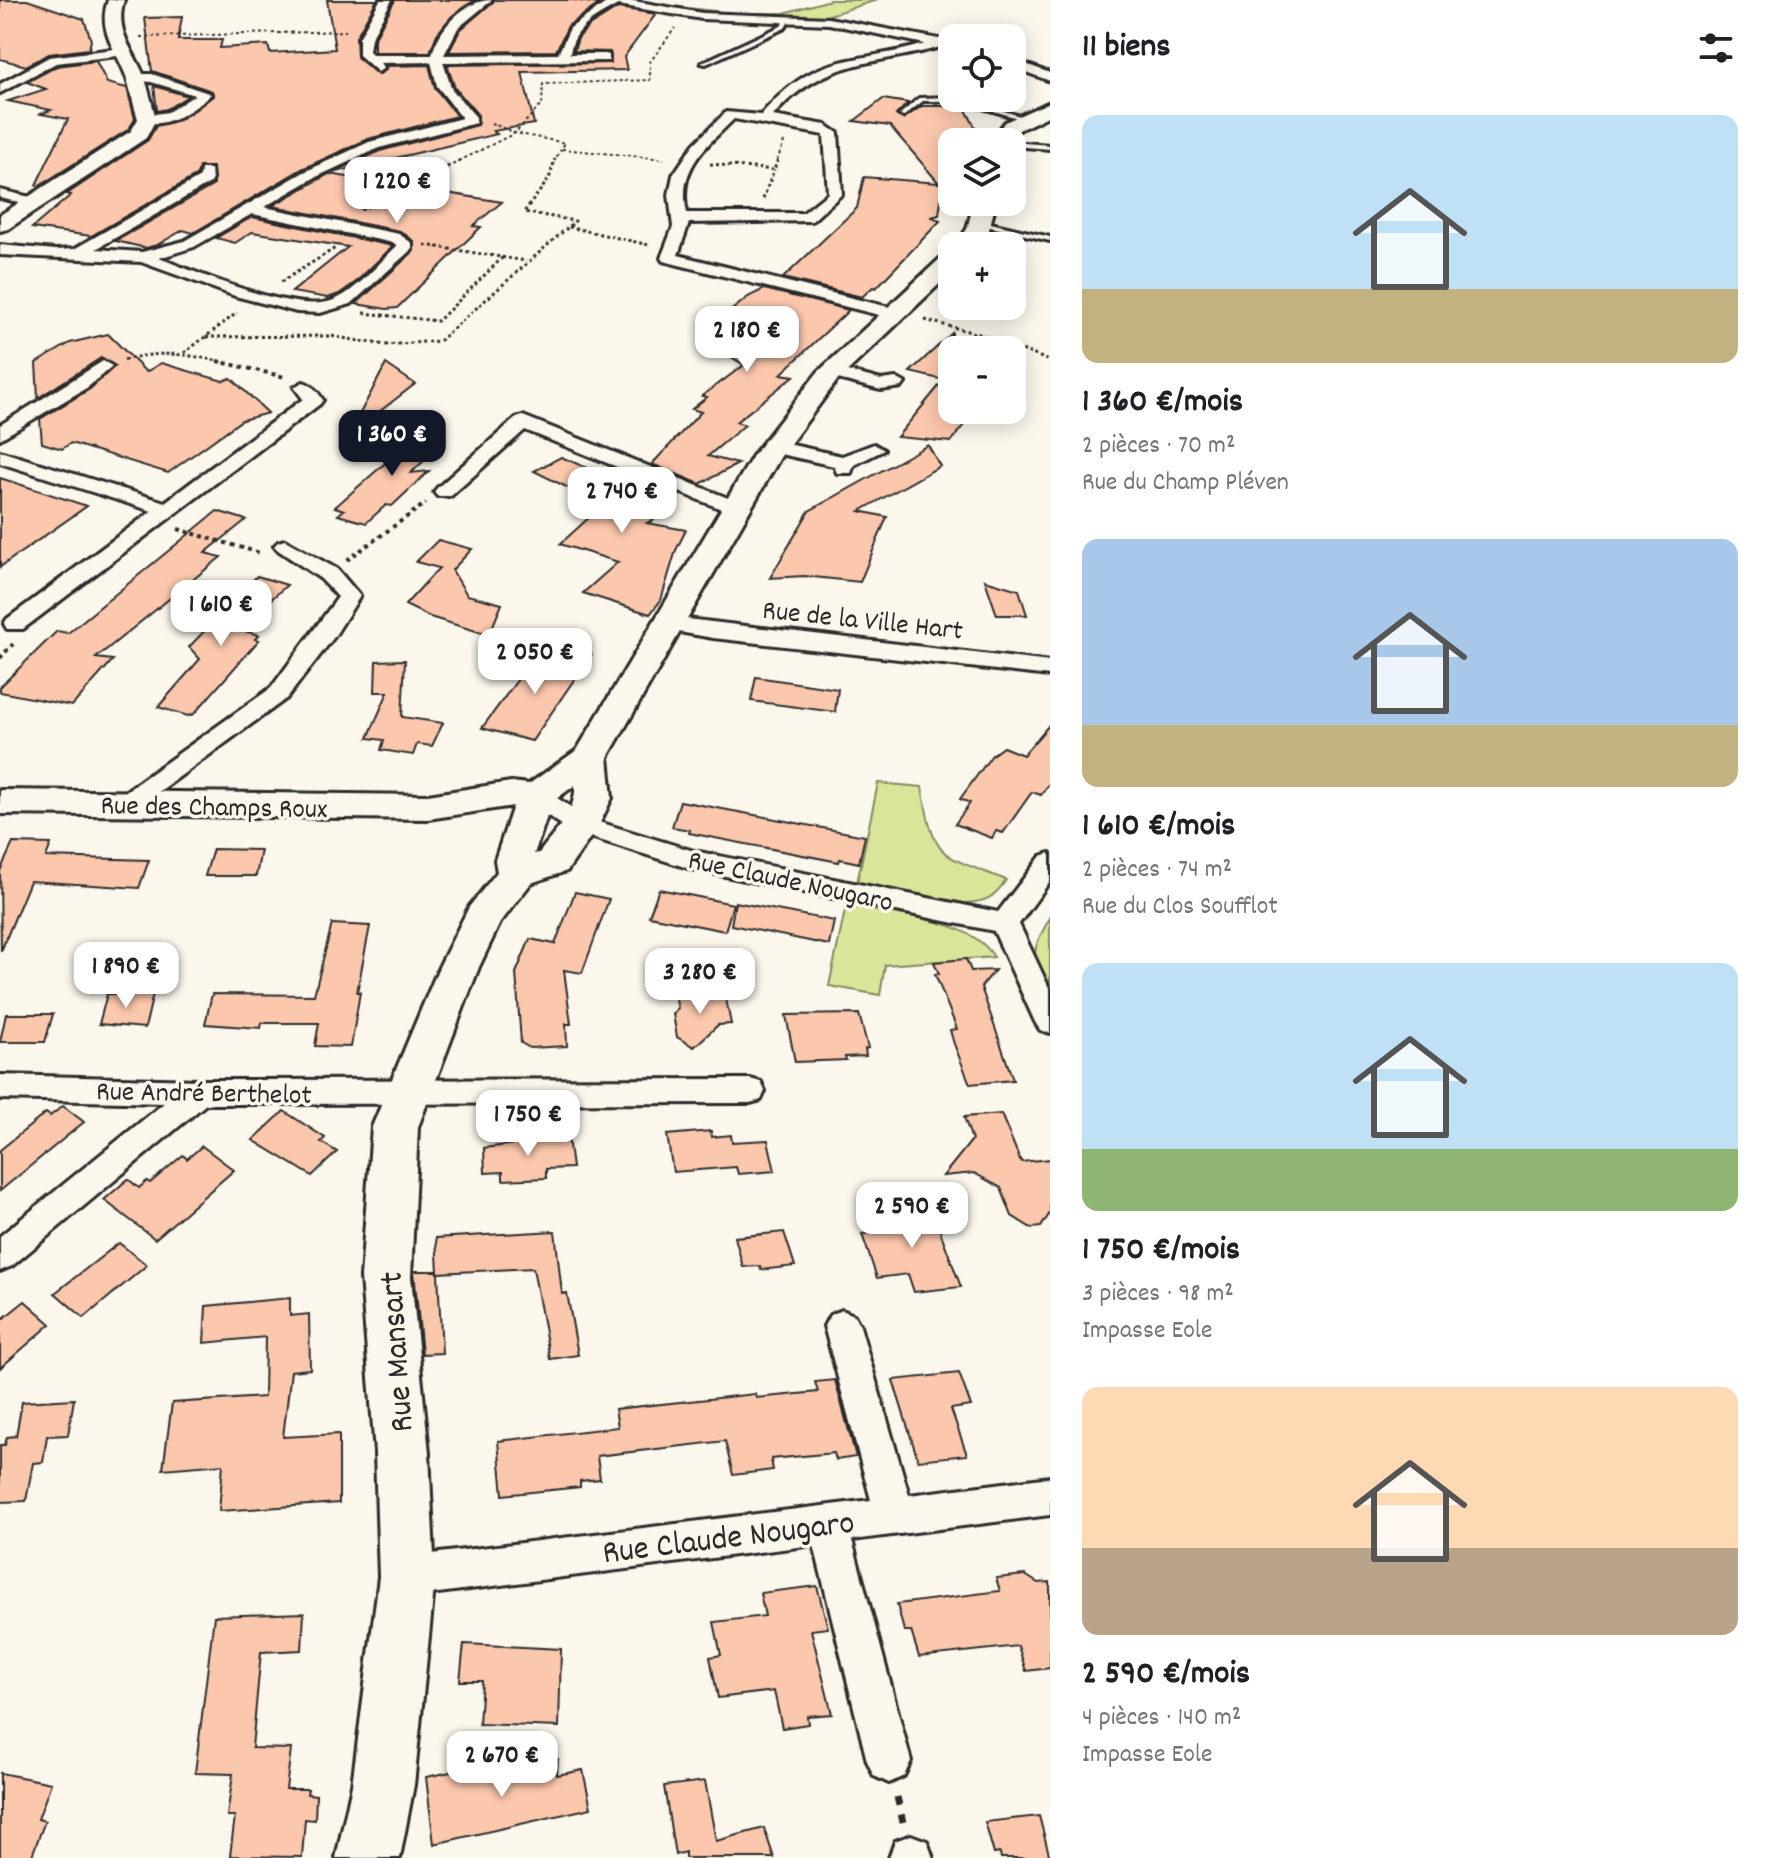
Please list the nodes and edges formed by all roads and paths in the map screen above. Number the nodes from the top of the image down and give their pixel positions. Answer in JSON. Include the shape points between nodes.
{"nodes":[{"id":1,"x":116,"y":0,"type":"edge"},
{"id":2,"x":386,"y":0,"type":"edge"},
{"id":3,"x":486,"y":0,"type":"edge"},
{"id":4,"x":613,"y":1,"type":"edge"},
{"id":5,"x":787,"y":19,"type":"junction"},
{"id":6,"x":678,"y":23,"type":"dead end"},
{"id":7,"x":370,"y":30,"type":"junction"},
{"id":8,"x":938,"y":42,"type":"edge"},
{"id":9,"x":119,"y":46,"type":"junction"},
{"id":10,"x":938,"y":46,"type":"edge"},
{"id":11,"x":436,"y":58,"type":"junction"},
{"id":12,"x":563,"y":58,"type":"junction"},
{"id":13,"x":605,"y":58,"type":"dead end"},
{"id":14,"x":704,"y":63,"type":"dead end"},
{"id":15,"x":1026,"y":68,"type":"edge"},
{"id":16,"x":0,"y":70,"type":"edge"},
{"id":17,"x":27,"y":72,"type":"junction"},
{"id":18,"x":135,"y":77,"type":"junction"},
{"id":19,"x":1050,"y":77,"type":"edge"},
{"id":20,"x":0,"y":89,"type":"edge"},
{"id":21,"x":1050,"y":108,"type":"edge"},
{"id":22,"x":902,"y":115,"type":"dead end"},
{"id":23,"x":1023,"y":118,"type":"junction"},
{"id":24,"x":147,"y":119,"type":"junction"},
{"id":25,"x":764,"y":119,"type":"junction"},
{"id":26,"x":471,"y":120,"type":"junction"},
{"id":27,"x":1010,"y":128,"type":"edge"},
{"id":28,"x":515,"y":133,"type":"junction"},
{"id":29,"x":1026,"y":145,"type":"edge"},
{"id":30,"x":1050,"y":147,"type":"edge"},
{"id":31,"x":206,"y":172,"type":"dead end"},
{"id":32,"x":0,"y":194,"type":"edge"},
{"id":33,"x":34,"y":202,"type":"junction"},
{"id":34,"x":250,"y":209,"type":"junction"},
{"id":35,"x":993,"y":216,"type":"edge"},
{"id":36,"x":682,"y":218,"type":"junction"},
{"id":37,"x":0,"y":224,"type":"edge"},
{"id":38,"x":334,"y":226,"type":"junction"},
{"id":39,"x":568,"y":226,"type":"junction"},
{"id":40,"x":362,"y":232,"type":"junction"},
{"id":41,"x":1050,"y":239,"type":"edge"},
{"id":42,"x":405,"y":242,"type":"junction"},
{"id":43,"x":0,"y":250,"type":"edge"},
{"id":44,"x":672,"y":250,"type":"junction"},
{"id":45,"x":78,"y":253,"type":"junction"},
{"id":46,"x":143,"y":257,"type":"junction"},
{"id":47,"x":503,"y":257,"type":"junction"},
{"id":48,"x":527,"y":261,"type":"junction"},
{"id":49,"x":938,"y":273,"type":"edge"},
{"id":50,"x":253,"y":298,"type":"junction"},
{"id":51,"x":332,"y":307,"type":"junction"},
{"id":52,"x":896,"y":313,"type":"junction"},
{"id":53,"x":206,"y":337,"type":"junction"},
{"id":54,"x":184,"y":353,"type":"junction"},
{"id":55,"x":1050,"y":361,"type":"edge"},
{"id":56,"x":103,"y":366,"type":"joint"},
{"id":57,"x":832,"y":372,"type":"junction"},
{"id":58,"x":889,"y":386,"type":"dead end"},
{"id":59,"x":303,"y":387,"type":"joint"},
{"id":60,"x":0,"y":433,"type":"edge"},
{"id":61,"x":774,"y":447,"type":"junction"},
{"id":62,"x":874,"y":450,"type":"dead end"},
{"id":63,"x":0,"y":457,"type":"edge"},
{"id":64,"x":444,"y":492,"type":"joint"},
{"id":65,"x":736,"y":508,"type":"junction"},
{"id":66,"x":158,"y":515,"type":"junction"},
{"id":67,"x":274,"y":550,"type":"joint"},
{"id":68,"x":329,"y":574,"type":"junction"},
{"id":69,"x":15,"y":624,"type":"dead end"},
{"id":70,"x":670,"y":624,"type":"junction"},
{"id":71,"x":1050,"y":669,"type":"edge"},
{"id":72,"x":590,"y":757,"type":"junction"},
{"id":73,"x":0,"y":802,"type":"edge"},
{"id":74,"x":125,"y":804,"type":"junction"},
{"id":75,"x":580,"y":825,"type":"junction"},
{"id":76,"x":525,"y":832,"type":"junction"},
{"id":77,"x":1050,"y":862,"type":"edge"},
{"id":78,"x":1005,"y":923,"type":"junction"},
{"id":79,"x":1050,"y":1022,"type":"edge"},
{"id":80,"x":0,"y":1087,"type":"edge"},
{"id":81,"x":750,"y":1091,"type":"dead end"},
{"id":82,"x":199,"y":1092,"type":"junction"},
{"id":83,"x":409,"y":1093,"type":"junction"},
{"id":84,"x":0,"y":1256,"type":"edge"},
{"id":85,"x":842,"y":1326,"type":"dead end"},
{"id":86,"x":1050,"y":1496,"type":"edge"},
{"id":87,"x":895,"y":1515,"type":"junction"},
{"id":88,"x":828,"y":1523,"type":"junction"},
{"id":89,"x":407,"y":1577,"type":"junction"},
{"id":90,"x":889,"y":1761,"type":"joint"},
{"id":91,"x":368,"y":1858,"type":"edge"},
{"id":92,"x":911,"y":1858,"type":"edge"}],
"edges":[{"from":1,"to":9,"type":"street","via":[[109,13]]},
{"from":2,"to":7,"type":"street"},
{"from":3,"to":11,"type":"street","via":[[447,30]]},
{"from":4,"to":5,"type":"street","via":[[702,16]]},
{"from":4,"to":12,"type":"street","via":[[579,25],[566,41]]},
{"from":5,"to":8,"type":"street","via":[[829,21]]},
{"from":5,"to":14,"type":"lane","via":[[783,27]]},
{"from":6,"to":28,"type":"path","via":[[650,62],[650,80],[543,84],[542,104]]},
{"from":7,"to":9,"type":"path"},
{"from":7,"to":11,"type":"street","via":[[363,52],[373,63]]},
{"from":9,"to":17,"type":"street","via":[[53,60]]},
{"from":9,"to":18,"type":"street"},
{"from":10,"to":25,"type":"street","via":[[816,71],[782,96]]},
{"from":11,"to":12,"type":"street"},
{"from":11,"to":26,"type":"street","via":[[443,86]]},
{"from":12,"to":13,"type":"street"},
{"from":15,"to":19,"type":"street"},
{"from":16,"to":17,"type":"street"},
{"from":17,"to":20,"type":"street"},
{"from":18,"to":24,"type":"street"},
{"from":18,"to":24,"type":"street","via":[[205,94],[172,116]]},
{"from":21,"to":23,"type":"street"},
{"from":22,"to":23,"type":"lane","via":[[921,99],[959,99]]},
{"from":23,"to":27,"type":"street"},
{"from":24,"to":33,"type":"street","via":[[139,134]]},
{"from":25,"to":36,"type":"street","via":[[731,115],[699,147],[677,185]]},
{"from":25,"to":36,"type":"street","via":[[831,133],[835,194],[807,218]]},
{"from":26,"to":28,"type":"path"},
{"from":26,"to":34,"type":"street","via":[[374,145]]},
{"from":28,"to":38,"type":"path"},
{"from":28,"to":39,"type":"path","via":[[565,143],[549,179],[524,212],[575,221]]},
{"from":29,"to":30,"type":"lane"},
{"from":31,"to":45,"type":"street","via":[[207,179]]},
{"from":32,"to":33,"type":"street"},
{"from":33,"to":37,"type":"street"},
{"from":34,"to":38,"type":"street"},
{"from":34,"to":46,"type":"street","via":[[189,244]]},
{"from":35,"to":41,"type":"lane"},
{"from":36,"to":44,"type":"street"},
{"from":38,"to":40,"type":"street"},
{"from":39,"to":44,"type":"path"},
{"from":39,"to":48,"type":"path"},
{"from":40,"to":42,"type":"street"},
{"from":40,"to":50,"type":"path"},
{"from":42,"to":47,"type":"path"},
{"from":42,"to":51,"type":"street"},
{"from":43,"to":45,"type":"street"},
{"from":44,"to":52,"type":"street","via":[[669,258]]},
{"from":45,"to":46,"type":"street"},
{"from":46,"to":50,"type":"street"},
{"from":47,"to":48,"type":"path"},
{"from":47,"to":51,"type":"path","via":[[438,321]]},
{"from":48,"to":53,"type":"path","via":[[439,341],[385,345],[344,336]]},
{"from":49,"to":52,"type":"street","name":"Rue Mansart"},
{"from":50,"to":51,"type":"street"},
{"from":50,"to":53,"type":"path"},
{"from":52,"to":55,"type":"path","via":[[983,335]]},
{"from":52,"to":57,"type":"street","name":"Rue Mansart"},
{"from":53,"to":54,"type":"path"},
{"from":54,"to":56,"type":"path","via":[[149,353]]},
{"from":54,"to":59,"type":"path","via":[[280,373]]},
{"from":56,"to":60,"type":"street"},
{"from":57,"to":58,"type":"street"},
{"from":57,"to":61,"type":"street","name":"Rue Mansart"},
{"from":59,"to":66,"type":"street","via":[[314,400]]},
{"from":61,"to":62,"type":"street","via":[[844,466]]},
{"from":61,"to":65,"type":"street","name":"Rue Mansart"},
{"from":63,"to":66,"type":"street"},
{"from":64,"to":65,"type":"street","via":[[523,422]]},
{"from":64,"to":68,"type":"path"},
{"from":65,"to":70,"type":"street","name":"Rue Mansart"},
{"from":66,"to":67,"type":"path"},
{"from":66,"to":69,"type":"street"},
{"from":67,"to":68,"type":"street"},
{"from":68,"to":74,"type":"street","via":[[349,596],[279,693]]},
{"from":70,"to":71,"type":"street","name":"Rue de la Ville Hart"},
{"from":70,"to":72,"type":"street","name":"Rue Mansart"},
{"from":72,"to":75,"type":"street","via":[[594,798]]},
{"from":72,"to":76,"type":"street","name":"Rue Mansart"},
{"from":73,"to":74,"type":"street","name":"Rue des Champs Roux"},
{"from":74,"to":76,"type":"street","name":"Rue des Champs Roux","via":[[428,807]]},
{"from":75,"to":76,"type":"street","name":"Rue Claude Nougaro"},
{"from":75,"to":76,"type":"street","via":[[553,862]]},
{"from":75,"to":78,"type":"street","name":"Rue Claude Nougaro","via":[[691,860]]},
{"from":76,"to":83,"type":"street","name":"Rue Mansart","via":[[459,967]]},
{"from":77,"to":78,"type":"street"},
{"from":78,"to":79,"type":"street"},
{"from":80,"to":82,"type":"street","name":"Rue André Berthelot"},
{"from":81,"to":83,"type":"street","name":"Rue André Berthelot"},
{"from":82,"to":83,"type":"street","name":"Rue André Berthelot"},
{"from":82,"to":84,"type":"street"},
{"from":83,"to":89,"type":"street","name":"Rue Mansart","via":[[395,1127],[386,1277]]},
{"from":85,"to":87,"type":"street"},
{"from":86,"to":87,"type":"street","name":"Rue Claude Nougaro"},
{"from":87,"to":88,"type":"street","name":"Rue Claude Nougaro"},
{"from":88,"to":89,"type":"street","name":"Rue Claude Nougaro"},
{"from":88,"to":90,"type":"street"},
{"from":89,"to":91,"type":"street","name":"Rue Mansart","via":[[383,1785]]},
{"from":90,"to":92,"type":"path"}]}
